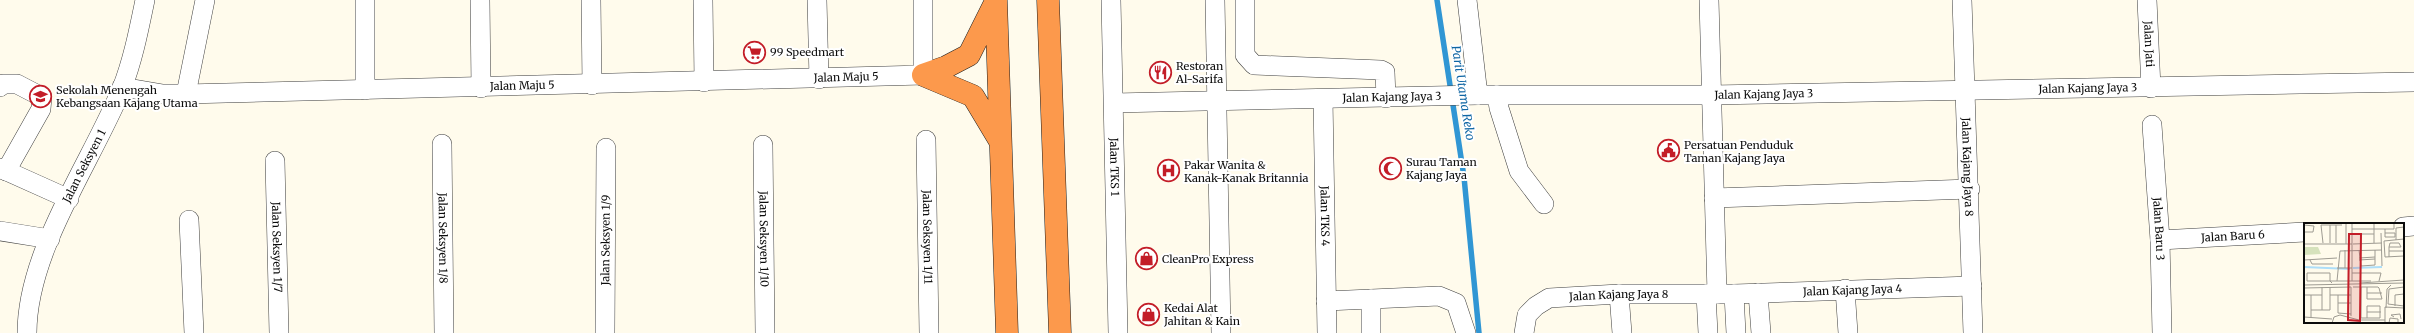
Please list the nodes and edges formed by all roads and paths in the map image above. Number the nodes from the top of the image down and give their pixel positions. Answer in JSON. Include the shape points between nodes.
{"nodes":[{"id":1,"x":145,"y":0,"type":"edge"},
{"id":2,"x":205,"y":0,"type":"edge"},
{"id":3,"x":365,"y":0,"type":"edge"},
{"id":4,"x":480,"y":0,"type":"edge"},
{"id":5,"x":591,"y":0,"type":"edge"},
{"id":6,"x":703,"y":0,"type":"edge"},
{"id":7,"x":818,"y":0,"type":"edge"},
{"id":8,"x":923,"y":0,"type":"edge"},
{"id":9,"x":996,"y":0,"type":"edge"},
{"id":10,"x":1048,"y":0,"type":"edge"},
{"id":11,"x":1111,"y":0,"type":"edge"},
{"id":12,"x":1216,"y":0,"type":"edge"},
{"id":13,"x":1245,"y":0,"type":"edge"},
{"id":14,"x":1467,"y":0,"type":"edge"},
{"id":15,"x":1709,"y":0,"type":"edge"},
{"id":16,"x":1962,"y":0,"type":"edge"},
{"id":17,"x":2147,"y":0,"type":"edge"},
{"id":18,"x":923,"y":75,"type":"junction"},
{"id":19,"x":819,"y":79,"type":"junction"},
{"id":20,"x":704,"y":82,"type":"junction"},
{"id":21,"x":2414,"y":82,"type":"edge"},
{"id":22,"x":592,"y":85,"type":"junction"},
{"id":23,"x":0,"y":87,"type":"edge"},
{"id":24,"x":122,"y":87,"type":"junction"},
{"id":25,"x":481,"y":88,"type":"junction"},
{"id":26,"x":2150,"y":88,"type":"junction"},
{"id":27,"x":365,"y":90,"type":"junction"},
{"id":28,"x":1965,"y":90,"type":"junction"},
{"id":29,"x":186,"y":94,"type":"junction"},
{"id":30,"x":1497,"y":95,"type":"junction"},
{"id":31,"x":1711,"y":95,"type":"junction"},
{"id":32,"x":1475,"y":96,"type":"junction"},
{"id":33,"x":1386,"y":98,"type":"junction"},
{"id":34,"x":1323,"y":99,"type":"junction"},
{"id":35,"x":1218,"y":102,"type":"junction"},
{"id":36,"x":1114,"y":103,"type":"junction"},
{"id":37,"x":2152,"y":125,"type":"dead end"},
{"id":38,"x":926,"y":140,"type":"dead end"},
{"id":39,"x":442,"y":144,"type":"dead end"},
{"id":40,"x":1001,"y":144,"type":"junction"},
{"id":41,"x":763,"y":145,"type":"dead end"},
{"id":42,"x":606,"y":148,"type":"dead end"},
{"id":43,"x":275,"y":161,"type":"dead end"},
{"id":44,"x":3,"y":170,"type":"edge"},
{"id":45,"x":1970,"y":189,"type":"junction"},
{"id":46,"x":1714,"y":198,"type":"junction"},
{"id":47,"x":69,"y":199,"type":"junction"},
{"id":48,"x":1544,"y":204,"type":"dead end"},
{"id":49,"x":189,"y":220,"type":"dead end"},
{"id":50,"x":2414,"y":226,"type":"edge"},
{"id":51,"x":2404,"y":227,"type":"edge"},
{"id":52,"x":0,"y":231,"type":"edge"},
{"id":53,"x":2304,"y":232,"type":"edge"},
{"id":54,"x":50,"y":239,"type":"junction"},
{"id":55,"x":2160,"y":240,"type":"junction"},
{"id":56,"x":1972,"y":286,"type":"junction"},
{"id":57,"x":1845,"y":289,"type":"junction"},
{"id":58,"x":1758,"y":293,"type":"junction"},
{"id":59,"x":1619,"y":294,"type":"junction"},
{"id":60,"x":1719,"y":294,"type":"junction"},
{"id":61,"x":1371,"y":299,"type":"junction"},
{"id":62,"x":1326,"y":301,"type":"junction"},
{"id":63,"x":27,"y":333,"type":"edge"},
{"id":64,"x":194,"y":333,"type":"edge"},
{"id":65,"x":279,"y":333,"type":"edge"},
{"id":66,"x":444,"y":333,"type":"edge"},
{"id":67,"x":605,"y":333,"type":"edge"},
{"id":68,"x":765,"y":333,"type":"edge"},
{"id":69,"x":929,"y":333,"type":"edge"},
{"id":70,"x":1007,"y":333,"type":"edge"},
{"id":71,"x":1060,"y":333,"type":"edge"},
{"id":72,"x":1118,"y":333,"type":"edge"},
{"id":73,"x":1221,"y":333,"type":"edge"},
{"id":74,"x":1327,"y":333,"type":"edge"},
{"id":75,"x":1371,"y":333,"type":"edge"},
{"id":76,"x":1466,"y":333,"type":"edge"},
{"id":77,"x":1524,"y":333,"type":"edge"},
{"id":78,"x":1622,"y":333,"type":"edge"},
{"id":79,"x":1708,"y":333,"type":"edge"},
{"id":80,"x":1736,"y":333,"type":"edge"},
{"id":81,"x":1761,"y":333,"type":"edge"},
{"id":82,"x":1848,"y":333,"type":"edge"},
{"id":83,"x":1973,"y":333,"type":"edge"},
{"id":84,"x":2162,"y":333,"type":"edge"}],
"edges":[{"from":1,"to":24,"type":"street","name":"Jalan Seksyen 1"},
{"from":2,"to":29,"type":"street"},
{"from":3,"to":27,"type":"street"},
{"from":4,"to":25,"type":"street"},
{"from":5,"to":22,"type":"street"},
{"from":6,"to":20,"type":"street"},
{"from":7,"to":19,"type":"street"},
{"from":8,"to":18,"type":"street"},
{"from":9,"to":18,"type":"highway","via":[[969,55]]},
{"from":9,"to":40,"type":"highway"},
{"from":10,"to":71,"type":"highway"},
{"from":11,"to":36,"type":"street","name":"Jalan TKS 1"},
{"from":12,"to":35,"type":"street"},
{"from":13,"to":33,"type":"street","via":[[1245,55],[1254,65],[1381,70],[1385,72]]},
{"from":14,"to":32,"type":"street"},
{"from":15,"to":31,"type":"street"},
{"from":16,"to":28,"type":"street","name":"Jalan Kajang Jaya 8"},
{"from":17,"to":26,"type":"street","name":"Jalan Jati"},
{"from":18,"to":19,"type":"street","name":"Jalan Maju 5"},
{"from":18,"to":40,"type":"highway","via":[[973,96]]},
{"from":19,"to":20,"type":"street","name":"Jalan Maju 5"},
{"from":20,"to":22,"type":"street","name":"Jalan Maju 5"},
{"from":21,"to":26,"type":"street","name":"Jalan Kajang Jaya 3"},
{"from":22,"to":25,"type":"street","name":"Jalan Maju 5"},
{"from":23,"to":44,"type":"street","via":[[3,84],[17,84],[42,98],[41,109]]},
{"from":24,"to":29,"type":"street","name":"Jalan Maju 5","via":[[163,94]]},
{"from":24,"to":47,"type":"street","name":"Jalan Seksyen 1"},
{"from":25,"to":27,"type":"street","name":"Jalan Maju 5"},
{"from":26,"to":28,"type":"street","name":"Jalan Kajang Jaya 3"},
{"from":27,"to":29,"type":"street","name":"Jalan Maju 5"},
{"from":28,"to":31,"type":"street","name":"Jalan Kajang Jaya 3"},
{"from":28,"to":45,"type":"street","name":"Jalan Kajang Jaya 8"},
{"from":30,"to":31,"type":"street","name":"Jalan Kajang Jaya 3"},
{"from":30,"to":32,"type":"street","name":"Jalan Kajang Jaya 3"},
{"from":30,"to":48,"type":"street","via":[[1519,171]]},
{"from":31,"to":46,"type":"street"},
{"from":32,"to":33,"type":"street","name":"Jalan Kajang Jaya 3"},
{"from":33,"to":34,"type":"street","name":"Jalan Kajang Jaya 3"},
{"from":34,"to":35,"type":"street","name":"Jalan Kajang Jaya 3"},
{"from":34,"to":62,"type":"street","name":"Jalan TKS 4"},
{"from":35,"to":36,"type":"street","name":"Jalan Kajang Jaya 3"},
{"from":35,"to":73,"type":"street"},
{"from":36,"to":72,"type":"street","name":"Jalan TKS 1"},
{"from":37,"to":55,"type":"street","name":"Jalan Baru 3"},
{"from":38,"to":69,"type":"street","name":"Jalan Seksyen 1/11"},
{"from":39,"to":66,"type":"street","name":"Jalan Seksyen 1/8"},
{"from":40,"to":70,"type":"highway"},
{"from":41,"to":68,"type":"street","name":"Jalan Seksyen 1/10"},
{"from":42,"to":67,"type":"street","name":"Jalan Seksyen 1/9"},
{"from":43,"to":65,"type":"street","name":"Jalan Seksyen 1/7"},
{"from":44,"to":47,"type":"street"},
{"from":45,"to":46,"type":"street"},
{"from":45,"to":56,"type":"street","name":"Jalan Kajang Jaya 8"},
{"from":46,"to":60,"type":"street"},
{"from":47,"to":54,"type":"street","name":"Jalan Seksyen 1"},
{"from":49,"to":64,"type":"street"},
{"from":50,"to":51,"type":"street"},
{"from":52,"to":54,"type":"street"},
{"from":53,"to":55,"type":"street","name":"Jalan Baru 6"},
{"from":54,"to":63,"type":"street","name":"Jalan Seksyen 1","via":[[36,277]]},
{"from":55,"to":84,"type":"street","name":"Jalan Baru 3"},
{"from":56,"to":57,"type":"street","name":"Jalan Kajang Jaya 4"},
{"from":56,"to":83,"type":"street","name":"Jalan Kajang Jaya 8"},
{"from":57,"to":58,"type":"street","name":"Jalan Kajang Jaya 4"},
{"from":57,"to":82,"type":"street"},
{"from":58,"to":60,"type":"street","name":"Jalan Kajang Jaya 4"},
{"from":58,"to":81,"type":"street"},
{"from":59,"to":60,"type":"street","name":"Jalan Kajang Jaya 8"},
{"from":59,"to":77,"type":"street","name":"Jalan Kajang Jaya 8","via":[[1548,298],[1528,315]]},
{"from":59,"to":78,"type":"street"},
{"from":60,"to":79,"type":"street"},
{"from":60,"to":80,"type":"street"},
{"from":61,"to":62,"type":"street"},
{"from":61,"to":75,"type":"street"},
{"from":61,"to":76,"type":"street","via":[[1439,296],[1456,303]]},
{"from":62,"to":74,"type":"street","name":"Jalan TKS 4"}]}
